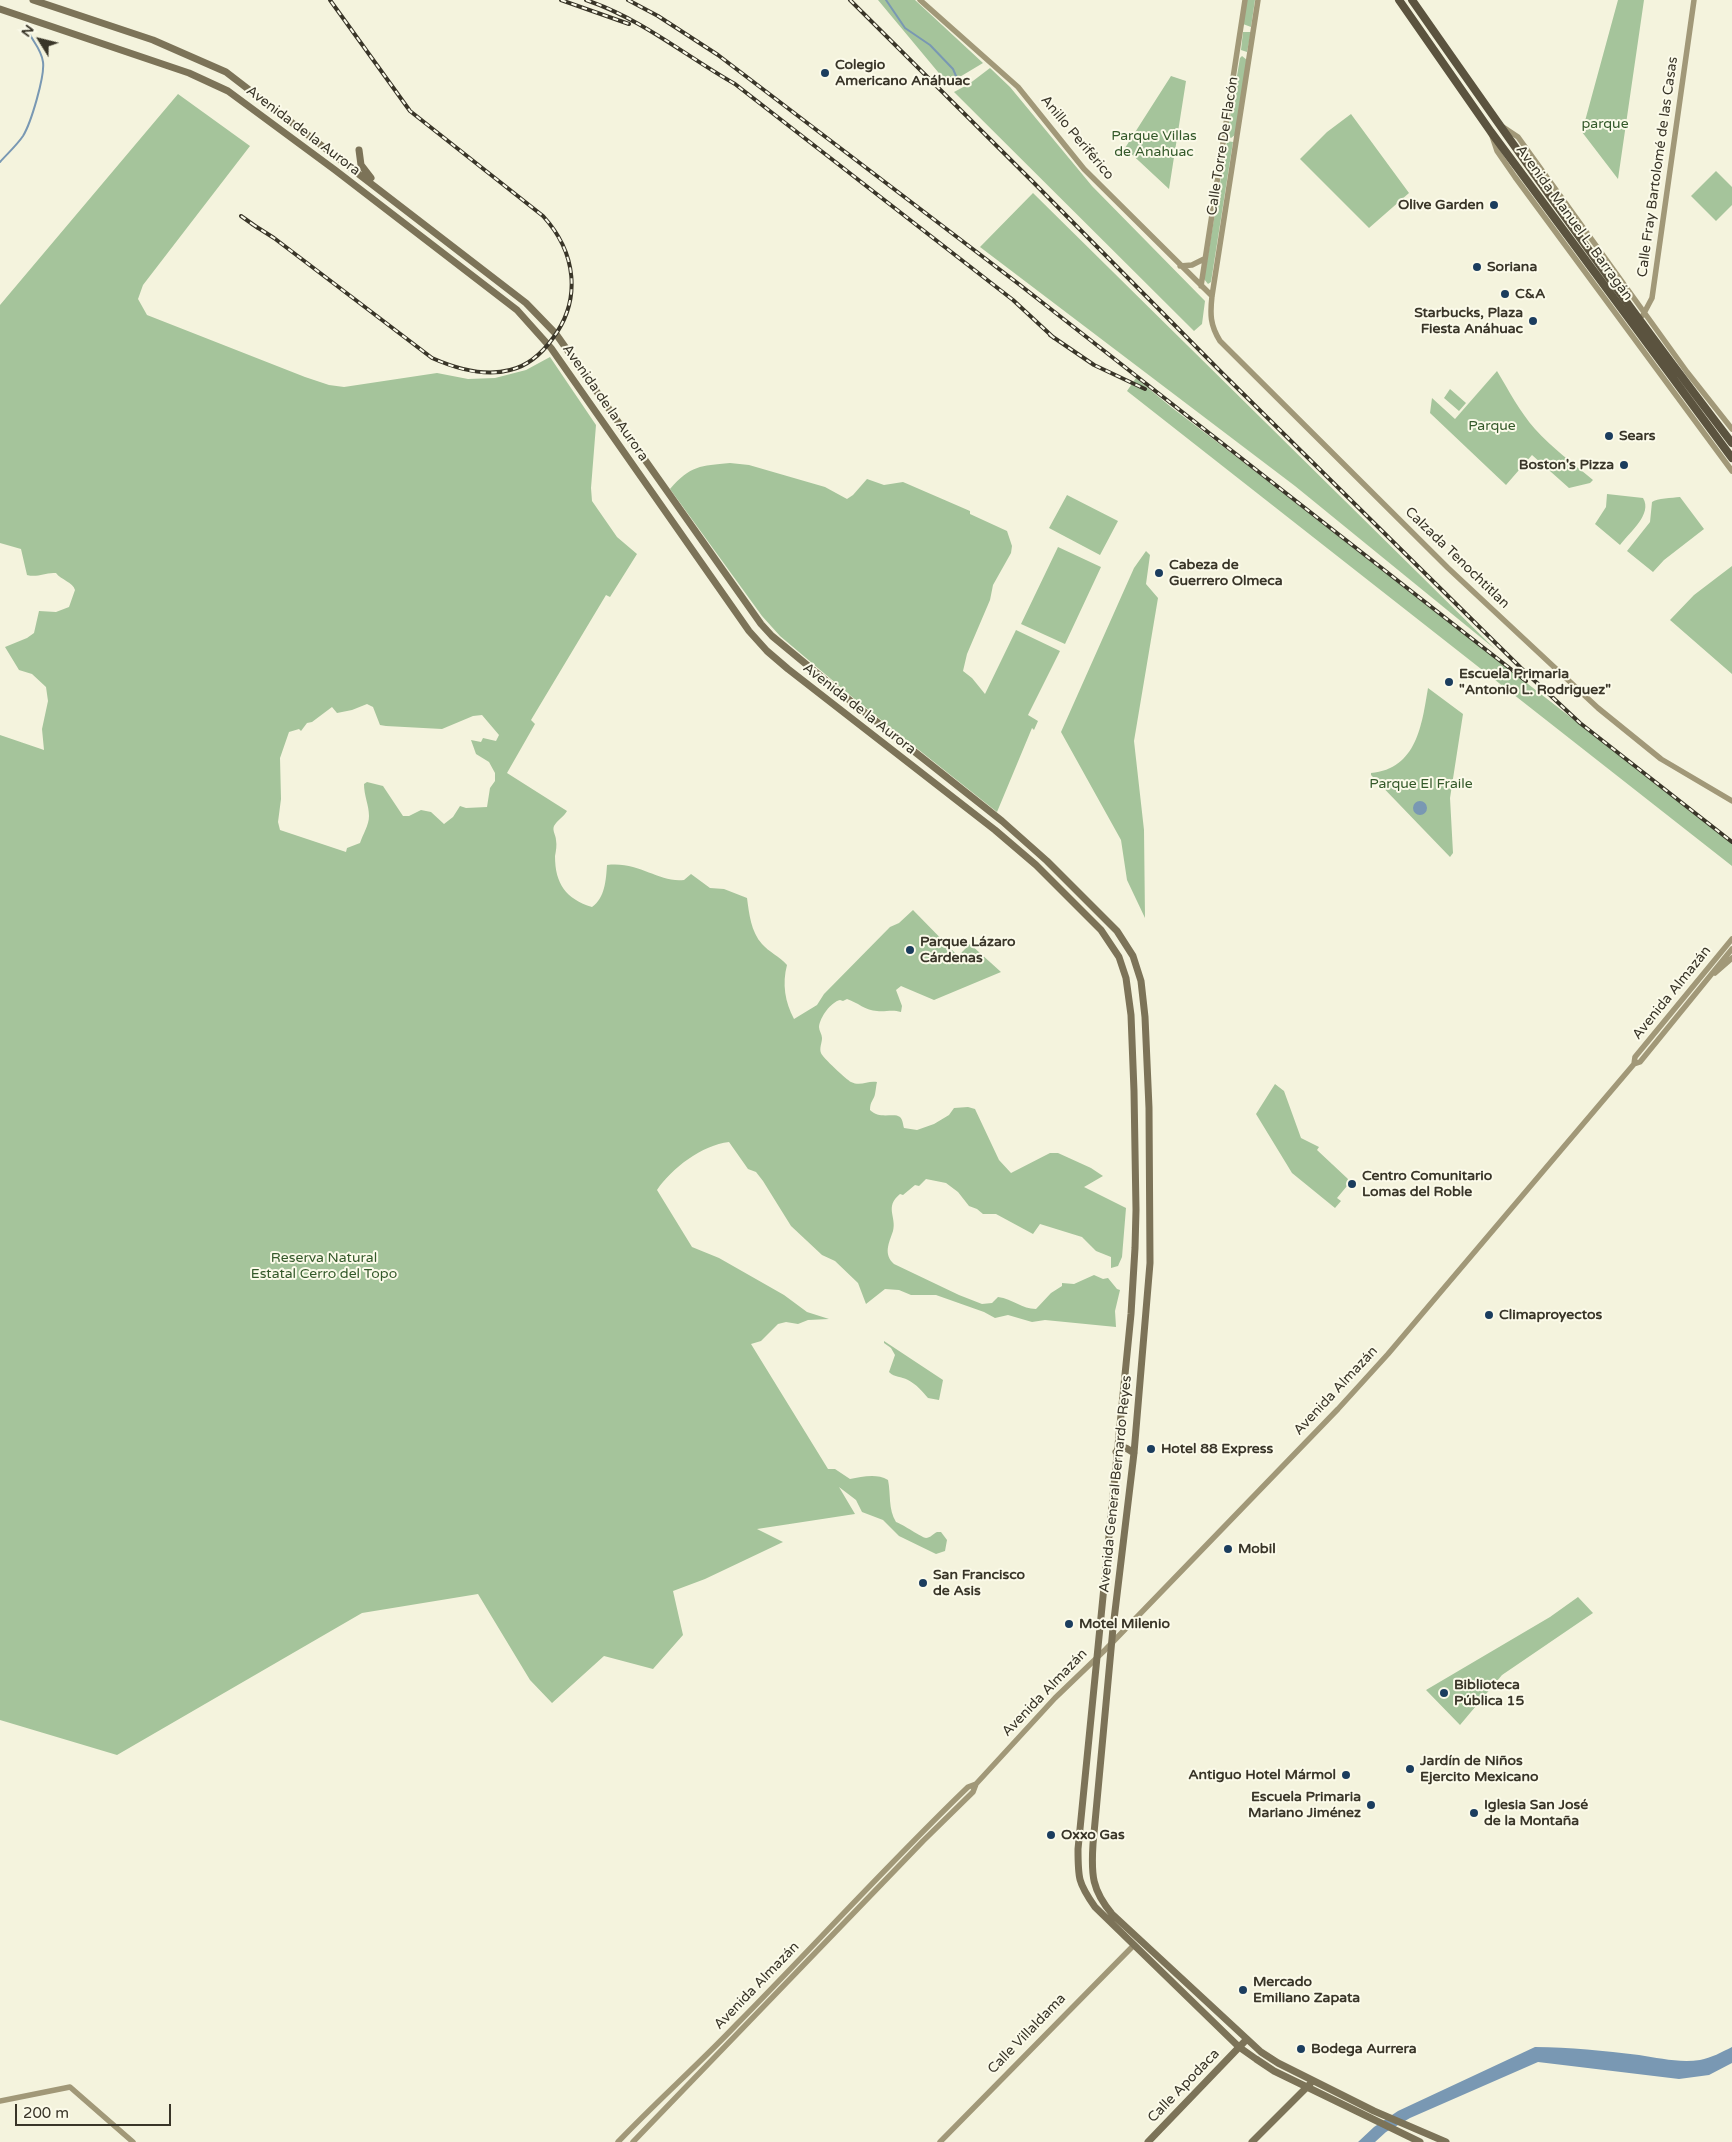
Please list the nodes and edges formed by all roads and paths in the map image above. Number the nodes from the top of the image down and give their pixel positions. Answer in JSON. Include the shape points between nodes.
{"nodes":[{"id":1,"x":33,"y":0,"type":"edge"},
{"id":2,"x":920,"y":0,"type":"edge"},
{"id":3,"x":1245,"y":0,"type":"edge"},
{"id":4,"x":1258,"y":0,"type":"edge"},
{"id":5,"x":1399,"y":0,"type":"edge"},
{"id":6,"x":1412,"y":0,"type":"edge"},
{"id":7,"x":1694,"y":0,"type":"edge"},
{"id":8,"x":0,"y":9,"type":"edge"},
{"id":9,"x":1242,"y":27,"type":"junction"},
{"id":10,"x":1254,"y":30,"type":"junction"},
{"id":11,"x":1498,"y":124,"type":"junction"},
{"id":12,"x":1491,"y":132,"type":"junction"},
{"id":13,"x":1224,"y":138,"type":"junction"},
{"id":14,"x":1236,"y":139,"type":"junction"},
{"id":15,"x":359,"y":150,"type":"dead end"},
{"id":16,"x":383,"y":191,"type":"junction"},
{"id":17,"x":1207,"y":243,"type":"junction"},
{"id":18,"x":1220,"y":246,"type":"junction"},
{"id":19,"x":1603,"y":256,"type":"junction"},
{"id":20,"x":1204,"y":259,"type":"junction"},
{"id":21,"x":1180,"y":266,"type":"junction"},
{"id":22,"x":1582,"y":268,"type":"junction"},
{"id":23,"x":1201,"y":286,"type":"junction"},
{"id":24,"x":1212,"y":296,"type":"junction"},
{"id":25,"x":1645,"y":314,"type":"junction"},
{"id":26,"x":1629,"y":329,"type":"junction"},
{"id":27,"x":1687,"y":372,"type":"junction"},
{"id":28,"x":1670,"y":386,"type":"junction"},
{"id":29,"x":1701,"y":390,"type":"junction"},
{"id":30,"x":1684,"y":406,"type":"junction"},
{"id":31,"x":1732,"y":430,"type":"edge"},
{"id":32,"x":1732,"y":443,"type":"edge"},
{"id":33,"x":1732,"y":458,"type":"edge"},
{"id":34,"x":1732,"y":471,"type":"edge"},
{"id":35,"x":829,"y":684,"type":"junction"},
{"id":36,"x":820,"y":694,"type":"junction"},
{"id":37,"x":853,"y":704,"type":"junction"},
{"id":38,"x":841,"y":711,"type":"junction"},
{"id":39,"x":1732,"y":801,"type":"edge"},
{"id":40,"x":1108,"y":922,"type":"joint"},
{"id":41,"x":1101,"y":930,"type":"joint"},
{"id":42,"x":1732,"y":939,"type":"edge"},
{"id":43,"x":1732,"y":949,"type":"edge"},
{"id":44,"x":1732,"y":958,"type":"edge"},
{"id":45,"x":1709,"y":977,"type":"junction"},
{"id":46,"x":1634,"y":1064,"type":"junction"},
{"id":47,"x":1131,"y":1314,"type":"junction"},
{"id":48,"x":1146,"y":1315,"type":"junction"},
{"id":49,"x":1116,"y":1452,"type":"junction"},
{"id":50,"x":1134,"y":1454,"type":"junction"},
{"id":51,"x":976,"y":1784,"type":"junction"},
{"id":52,"x":1134,"y":1945,"type":"junction"},
{"id":53,"x":1246,"y":2040,"type":"junction"},
{"id":54,"x":1239,"y":2047,"type":"junction"},
{"id":55,"x":1313,"y":2080,"type":"junction"},
{"id":56,"x":1307,"y":2087,"type":"junction"},
{"id":57,"x":0,"y":2101,"type":"edge"},
{"id":58,"x":133,"y":2142,"type":"edge"},
{"id":59,"x":618,"y":2142,"type":"edge"},
{"id":60,"x":634,"y":2142,"type":"edge"},
{"id":61,"x":940,"y":2142,"type":"edge"},
{"id":62,"x":1148,"y":2142,"type":"edge"},
{"id":63,"x":1252,"y":2142,"type":"edge"},
{"id":64,"x":1420,"y":2142,"type":"edge"},
{"id":65,"x":1446,"y":2142,"type":"edge"}],
"edges":[{"from":1,"to":16,"type":"main road","name":"Avenida de la Aurora","via":[[153,40],[218,68]]},
{"from":2,"to":21,"type":"street","name":"Anillo Periférico","via":[[1018,87],[1084,169]]},
{"from":3,"to":9,"type":"street","name":"Calle Torre De Flacón"},
{"from":4,"to":10,"type":"street","name":"Calle Torre De Flacón"},
{"from":5,"to":12,"type":"highway","name":"Avenida Manuel L. Barragán"},
{"from":6,"to":11,"type":"highway","name":"Avenida Manuel L. Barragán"},
{"from":7,"to":25,"type":"street","name":"Calle Fray Bartolomé de las Casas","via":[[1652,298]]},
{"from":8,"to":36,"type":"main road","name":"Avenida de la Aurora","via":[[189,73],[228,91],[518,310],[551,348],[749,630],[767,651]]},
{"from":9,"to":10,"type":"street"},
{"from":9,"to":13,"type":"street","name":"Calle Torre De Flacón"},
{"from":10,"to":14,"type":"street","name":"Calle Torre De Flacón"},
{"from":11,"to":19,"type":"street","via":[[1518,137]]},
{"from":11,"to":32,"type":"highway","name":"Avenida Manuel L. Barragán"},
{"from":12,"to":22,"type":"street","via":[[1497,151]]},
{"from":12,"to":33,"type":"highway","name":"Avenida Manuel L. Barragán"},
{"from":13,"to":14,"type":"street"},
{"from":13,"to":17,"type":"street","name":"Calle Torre De Flacón"},
{"from":14,"to":18,"type":"street","name":"Calle Torre De Flacón"},
{"from":15,"to":16,"type":"main road","via":[[362,168]]},
{"from":16,"to":35,"type":"main road","name":"Avenida de la Aurora","via":[[542,318],[761,624]]},
{"from":17,"to":18,"type":"street"},
{"from":17,"to":20,"type":"street","name":"Calle Torre De Flacón"},
{"from":18,"to":24,"type":"street","name":"Calle Torre De Flacón"},
{"from":19,"to":22,"type":"street","via":[[1595,268]]},
{"from":19,"to":25,"type":"street"},
{"from":20,"to":21,"type":"street"},
{"from":20,"to":23,"type":"street","name":"Calle Torre De Flacón"},
{"from":21,"to":23,"type":"street","name":"Anillo Periférico"},
{"from":22,"to":26,"type":"street"},
{"from":23,"to":24,"type":"street","name":"Anillo Periférico"},
{"from":24,"to":39,"type":"street","name":"Calzada Tenochtitlan","via":[[1210,319],[1220,341],[1448,568],[1598,708],[1661,759]]},
{"from":25,"to":26,"type":"street","name":"Calle Fray Bartolomé de las Casas"},
{"from":25,"to":27,"type":"street"},
{"from":26,"to":28,"type":"street"},
{"from":27,"to":28,"type":"street","via":[[1684,386]]},
{"from":27,"to":29,"type":"street"},
{"from":28,"to":30,"type":"street"},
{"from":29,"to":30,"type":"street","via":[[1689,392]]},
{"from":29,"to":31,"type":"street"},
{"from":30,"to":34,"type":"street"},
{"from":35,"to":36,"type":"main road","via":[[829,691]]},
{"from":35,"to":37,"type":"main road","name":"Avenida de la Aurora"},
{"from":36,"to":38,"type":"main road","name":"Avenida de la Aurora"},
{"from":37,"to":38,"type":"main road","via":[[844,703]]},
{"from":37,"to":40,"type":"main road","name":"Avenida de la Aurora","via":[[1015,832]]},
{"from":38,"to":41,"type":"main road","name":"Avenida de la Aurora","via":[[1006,839]]},
{"from":40,"to":48,"type":"main road","name":"Avenida General Bernardo Reyes","via":[[1133,956],[1141,981],[1145,1017],[1150,1240]]},
{"from":41,"to":47,"type":"main road","name":"Avenida General Bernardo Reyes","via":[[1121,961],[1128,984],[1131,1015],[1136,1210]]},
{"from":42,"to":46,"type":"street","name":"Avenida Almazán","via":[[1635,1057]]},
{"from":43,"to":45,"type":"street","name":"Avenida Almazán"},
{"from":44,"to":45,"type":"street"},
{"from":45,"to":46,"type":"street","name":"Avenida Almazán","via":[[1640,1062]]},
{"from":46,"to":51,"type":"street","name":"Avenida Almazán","via":[[1338,1409],[1055,1698]]},
{"from":47,"to":48,"type":"main road","via":[[1138,1320]]},
{"from":47,"to":49,"type":"main road","name":"Avenida General Bernardo Reyes"},
{"from":48,"to":50,"type":"main road","name":"Avenida General Bernardo Reyes"},
{"from":49,"to":50,"type":"main road","via":[[1126,1448]]},
{"from":49,"to":52,"type":"main road","name":"Avenida General Bernardo Reyes","via":[[1078,1874],[1082,1890],[1095,1907]]},
{"from":50,"to":53,"type":"main road","name":"Avenida General Bernardo Reyes","via":[[1113,1628],[1092,1874],[1103,1902]]},
{"from":51,"to":59,"type":"street","name":"Avenida Almazán","via":[[968,1787],[923,1831],[716,2046]]},
{"from":51,"to":60,"type":"street","name":"Avenida Almazán","via":[[973,1792]]},
{"from":52,"to":54,"type":"main road","name":"Avenida General Bernardo Reyes"},
{"from":52,"to":61,"type":"street","name":"Calle Villaldama"},
{"from":53,"to":54,"type":"main road","name":"Calle Apodaca"},
{"from":53,"to":55,"type":"main road","name":"Avenida General Bernardo Reyes","via":[[1272,2059]]},
{"from":54,"to":56,"type":"main road","name":"Avenida General Bernardo Reyes","via":[[1274,2071]]},
{"from":54,"to":62,"type":"main road","name":"Calle Apodaca"},
{"from":55,"to":56,"type":"main road"},
{"from":55,"to":65,"type":"main road","name":"Avenida General Bernardo Reyes"},
{"from":56,"to":63,"type":"main road"},
{"from":56,"to":64,"type":"main road","name":"Avenida General Bernardo Reyes"},
{"from":57,"to":58,"type":"street","via":[[70,2087]]}]}
